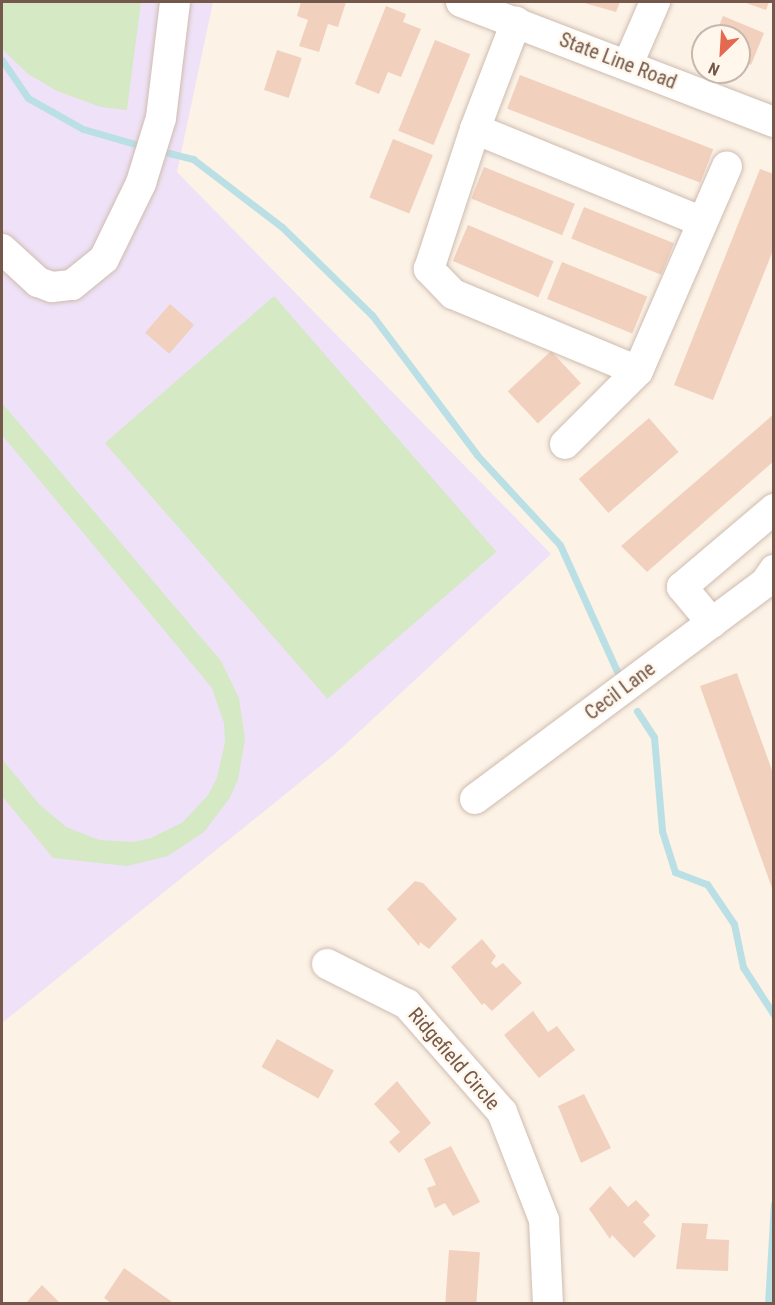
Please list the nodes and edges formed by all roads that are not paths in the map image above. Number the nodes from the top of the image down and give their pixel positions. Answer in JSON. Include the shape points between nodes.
{"nodes":[{"id":1,"x":175,"y":2,"type":"edge"},
{"id":2,"x":461,"y":2,"type":"edge"},
{"id":3,"x":656,"y":2,"type":"edge"},
{"id":4,"x":516,"y":22,"type":"junction"},
{"id":5,"x":628,"y":64,"type":"junction"},
{"id":6,"x":774,"y":122,"type":"edge"},
{"id":7,"x":475,"y":129,"type":"junction"},
{"id":8,"x":727,"y":166,"type":"dead end"},
{"id":9,"x":700,"y":221,"type":"junction"},
{"id":10,"x":2,"y":249,"type":"edge"},
{"id":11,"x":638,"y":371,"type":"junction"},
{"id":12,"x":565,"y":444,"type":"dead end"},
{"id":13,"x":774,"y":509,"type":"edge"},
{"id":14,"x":771,"y":587,"type":"edge"},
{"id":15,"x":712,"y":622,"type":"junction"},
{"id":16,"x":475,"y":798,"type":"dead end"},
{"id":17,"x":327,"y":964,"type":"dead end"},
{"id":18,"x":548,"y":1304,"type":"edge"}],
"edges":[{"from":1,"to":10,"type":"street","via":[[161,118],[141,183],[104,260],[72,285],[52,287],[38,282]]},
{"from":2,"to":4,"type":"street","name":"State Line Road"},
{"from":3,"to":5,"type":"street"},
{"from":4,"to":5,"type":"street","name":"State Line Road"},
{"from":4,"to":7,"type":"street"},
{"from":5,"to":6,"type":"street","name":"State Line Road"},
{"from":7,"to":9,"type":"street"},
{"from":7,"to":11,"type":"street","via":[[429,269],[453,294]]},
{"from":8,"to":9,"type":"street"},
{"from":9,"to":11,"type":"street"},
{"from":11,"to":12,"type":"street"},
{"from":13,"to":15,"type":"street","via":[[682,587]]},
{"from":14,"to":15,"type":"street","name":"Cecil Lane"},
{"from":15,"to":16,"type":"street","name":"Cecil Lane"},
{"from":17,"to":18,"type":"street","name":"Ridgefield Circle","via":[[407,1004],[502,1112],[544,1220]]}]}
